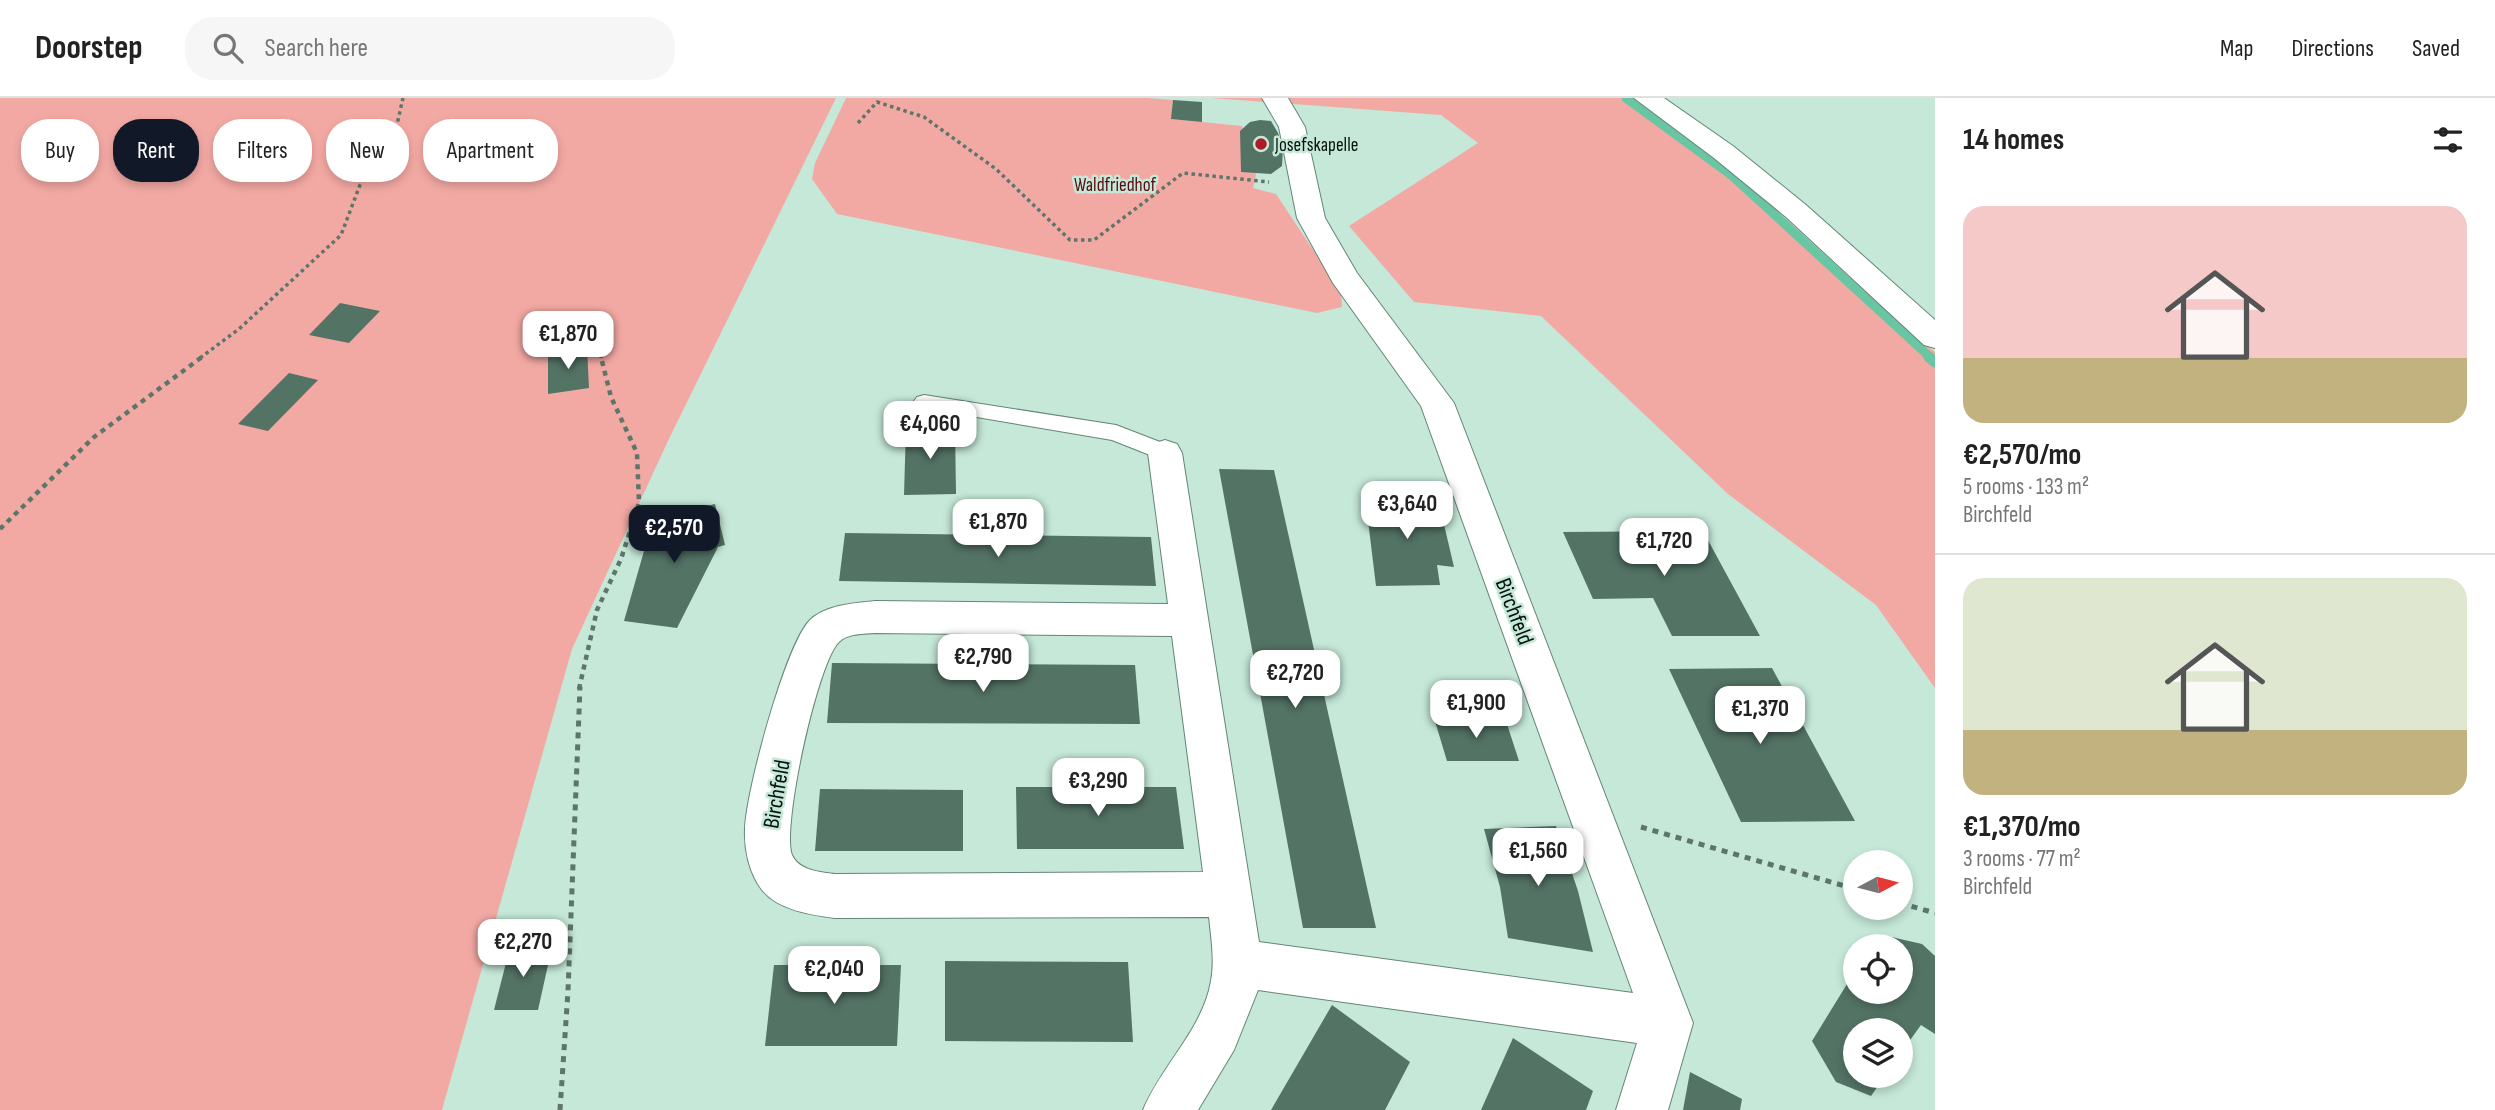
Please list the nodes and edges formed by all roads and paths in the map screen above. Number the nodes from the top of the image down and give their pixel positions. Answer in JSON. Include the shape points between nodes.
{"nodes":[{"id":1,"x":403,"y":98,"type":"edge"},
{"id":2,"x":1275,"y":98,"type":"edge"},
{"id":3,"x":1647,"y":98,"type":"edge"},
{"id":4,"x":858,"y":123,"type":"dead end"},
{"id":5,"x":1302,"y":185,"type":"junction"},
{"id":6,"x":606,"y":320,"type":"dead end"},
{"id":7,"x":1935,"y":338,"type":"edge"},
{"id":8,"x":924,"y":402,"type":"dead end"},
{"id":9,"x":1165,"y":453,"type":"joint"},
{"id":10,"x":0,"y":529,"type":"edge"},
{"id":11,"x":1189,"y":620,"type":"junction"},
{"id":12,"x":1590,"y":812,"type":"junction"},
{"id":13,"x":1843,"y":886,"type":"edge"},
{"id":14,"x":1228,"y":894,"type":"junction"},
{"id":15,"x":1913,"y":907,"type":"edge"},
{"id":16,"x":1935,"y":913,"type":"edge"},
{"id":17,"x":1236,"y":963,"type":"junction"},
{"id":18,"x":1668,"y":1024,"type":"junction"},
{"id":19,"x":560,"y":1110,"type":"edge"},
{"id":20,"x":1169,"y":1110,"type":"edge"},
{"id":21,"x":1642,"y":1110,"type":"edge"}],
"edges":[{"from":1,"to":10,"type":"path","via":[[396,129],[360,185],[341,235],[239,329],[94,437]]},
{"from":2,"to":5,"type":"street","name":"Birchfeld","via":[[1292,127]]},
{"from":3,"to":7,"type":"street","via":[[1792,207]]},
{"from":4,"to":5,"type":"path","via":[[877,102],[924,117],[996,169],[1070,240],[1094,240],[1183,173]]},
{"from":5,"to":12,"type":"street","name":"Birchfeld","via":[[1311,218],[1344,276],[1437,403]]},
{"from":6,"to":19,"type":"path","via":[[600,354],[611,397],[637,453],[639,503],[621,559],[597,610],[578,696],[569,991]]},
{"from":8,"to":9,"type":"lane","via":[[1116,433]]},
{"from":9,"to":11,"type":"street"},
{"from":11,"to":14,"type":"street"},
{"from":11,"to":14,"type":"street","name":"Birchfeld","via":[[875,617],[847,621],[824,631],[806,662],[768,816],[769,851],[775,869],[787,883],[835,896]]},
{"from":12,"to":13,"type":"path"},
{"from":12,"to":18,"type":"street","name":"Birchfeld"},
{"from":14,"to":17,"type":"street"},
{"from":15,"to":16,"type":"path"},
{"from":17,"to":18,"type":"street"},
{"from":17,"to":20,"type":"street","via":[[1228,1006]]},
{"from":18,"to":21,"type":"street"}]}
